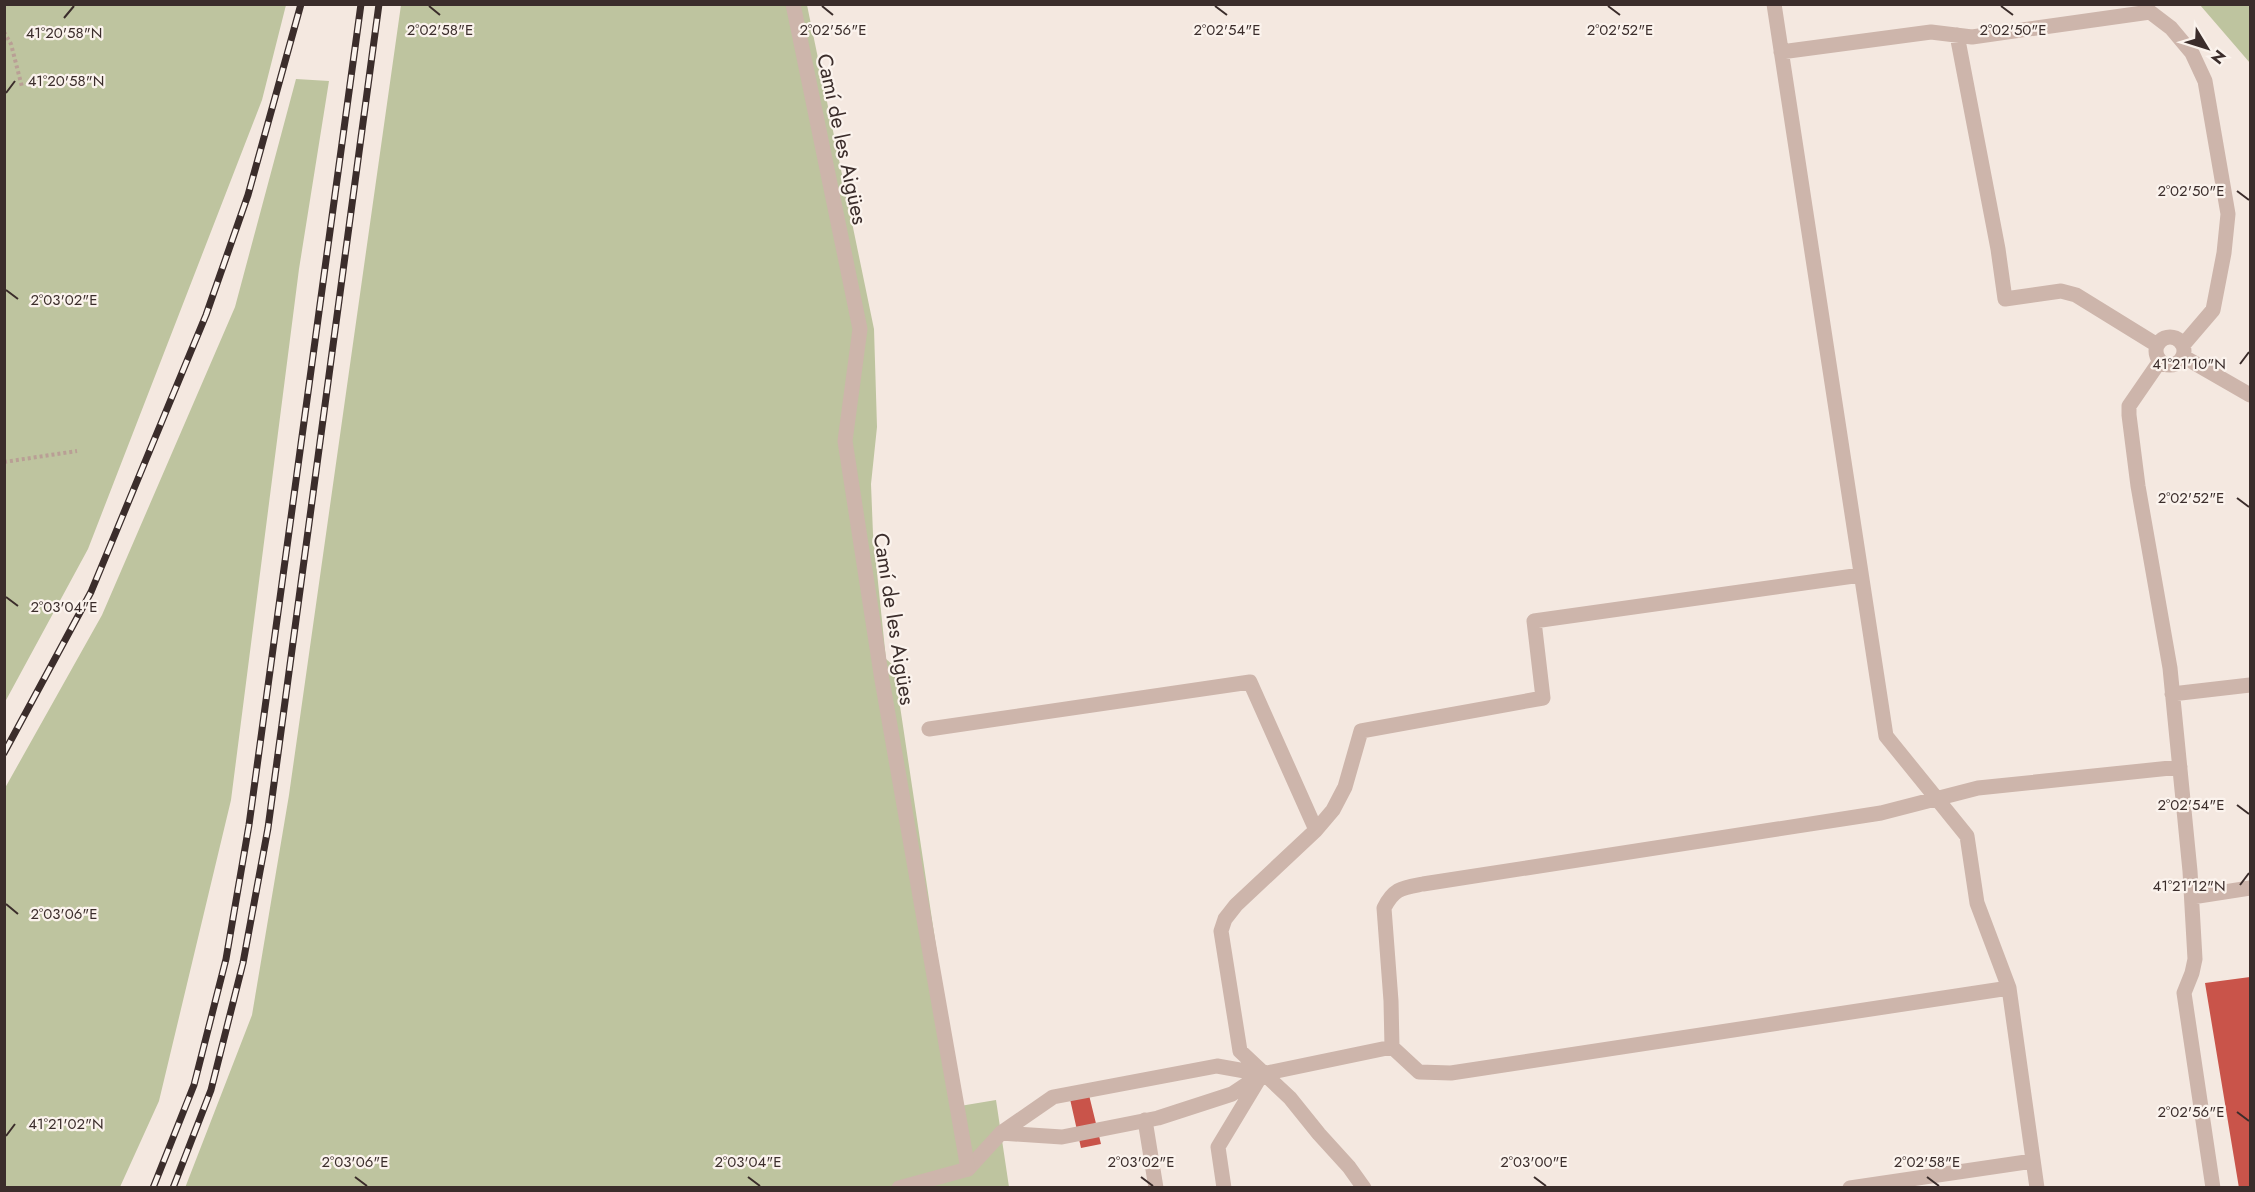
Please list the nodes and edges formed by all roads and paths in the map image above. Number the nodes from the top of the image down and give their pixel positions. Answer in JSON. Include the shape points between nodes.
{"nodes":[{"id":1,"x":793,"y":4,"type":"edge"},
{"id":2,"x":1774,"y":4,"type":"edge"},
{"id":3,"x":4,"y":33,"type":"edge"},
{"id":4,"x":1958,"y":35,"type":"junction"},
{"id":5,"x":1781,"y":52,"type":"junction"},
{"id":6,"x":21,"y":87,"type":"dead end"},
{"id":7,"x":2157,"y":345,"type":"junction"},
{"id":8,"x":2183,"y":351,"type":"junction"},
{"id":9,"x":2160,"y":361,"type":"junction"},
{"id":10,"x":2250,"y":395,"type":"edge"},
{"id":11,"x":77,"y":451,"type":"dead end"},
{"id":12,"x":4,"y":462,"type":"edge"},
{"id":13,"x":1861,"y":575,"type":"junction"},
{"id":14,"x":2250,"y":685,"type":"edge"},
{"id":15,"x":2172,"y":694,"type":"junction"},
{"id":16,"x":929,"y":729,"type":"dead end"},
{"id":17,"x":2180,"y":767,"type":"junction"},
{"id":18,"x":1935,"y":799,"type":"junction"},
{"id":19,"x":1316,"y":830,"type":"junction"},
{"id":20,"x":2250,"y":888,"type":"edge"},
{"id":21,"x":2192,"y":897,"type":"junction"},
{"id":22,"x":2009,"y":988,"type":"junction"},
{"id":23,"x":1392,"y":1047,"type":"junction"},
{"id":24,"x":1262,"y":1074,"type":"junction"},
{"id":25,"x":1145,"y":1120,"type":"junction"},
{"id":26,"x":1001,"y":1133,"type":"junction"},
{"id":27,"x":2033,"y":1161,"type":"junction"},
{"id":28,"x":968,"y":1169,"type":"junction"},
{"id":29,"x":899,"y":1188,"type":"edge"},
{"id":30,"x":1156,"y":1188,"type":"edge"},
{"id":31,"x":1224,"y":1188,"type":"edge"},
{"id":32,"x":1364,"y":1188,"type":"edge"},
{"id":33,"x":1850,"y":1188,"type":"edge"},
{"id":34,"x":2037,"y":1188,"type":"edge"},
{"id":35,"x":2212,"y":1188,"type":"edge"}],
"edges":[{"from":1,"to":28,"type":"street","name":"Camí de les Aigües","via":[[860,329],[845,441],[884,692]]},
{"from":2,"to":5,"type":"street"},
{"from":3,"to":6,"type":"path","via":[[11,44]]},
{"from":4,"to":5,"type":"street","via":[[1931,32]]},
{"from":4,"to":7,"type":"street","via":[[2005,299],[2061,291],[2076,295]]},
{"from":4,"to":8,"type":"street","via":[[1972,37],[2150,12],[2171,28],[2192,53],[2205,81],[2228,214],[2213,310]]},
{"from":5,"to":13,"type":"street"},
{"from":7,"to":8,"type":"street","via":[[2168,336],[2176,338]]},
{"from":7,"to":9,"type":"street","via":[[2155,352]]},
{"from":8,"to":9,"type":"street","via":[[2172,366]]},
{"from":8,"to":10,"type":"street"},
{"from":9,"to":15,"type":"street","via":[[2128,406]]},
{"from":11,"to":12,"type":"path"},
{"from":13,"to":18,"type":"street","via":[[1886,736]]},
{"from":13,"to":19,"type":"street","via":[[1533,621],[1544,698],[1361,731],[1345,787]]},
{"from":14,"to":15,"type":"street"},
{"from":15,"to":17,"type":"street"},
{"from":16,"to":19,"type":"street","via":[[1250,682]]},
{"from":17,"to":18,"type":"street","via":[[1978,788]]},
{"from":17,"to":21,"type":"street"},
{"from":18,"to":22,"type":"street","via":[[1967,836],[1977,903]]},
{"from":18,"to":23,"type":"street","via":[[1881,813],[1398,889],[1384,908]]},
{"from":19,"to":24,"type":"street","via":[[1236,905],[1225,918],[1221,931],[1240,1051]]},
{"from":20,"to":21,"type":"street"},
{"from":21,"to":35,"type":"street","via":[[2195,959],[2184,993]]},
{"from":22,"to":23,"type":"street","via":[[1451,1073],[1419,1071]]},
{"from":22,"to":27,"type":"street"},
{"from":23,"to":24,"type":"street"},
{"from":24,"to":25,"type":"street","via":[[1232,1094]]},
{"from":24,"to":26,"type":"street","via":[[1217,1066],[1066,1095],[1053,1098]]},
{"from":24,"to":31,"type":"street","via":[[1218,1147]]},
{"from":24,"to":32,"type":"street","via":[[1290,1098]]},
{"from":25,"to":26,"type":"street","via":[[1062,1137]]},
{"from":25,"to":30,"type":"street"},
{"from":26,"to":28,"type":"street"},
{"from":27,"to":33,"type":"street"},
{"from":27,"to":34,"type":"street"},
{"from":28,"to":29,"type":"street"}]}
